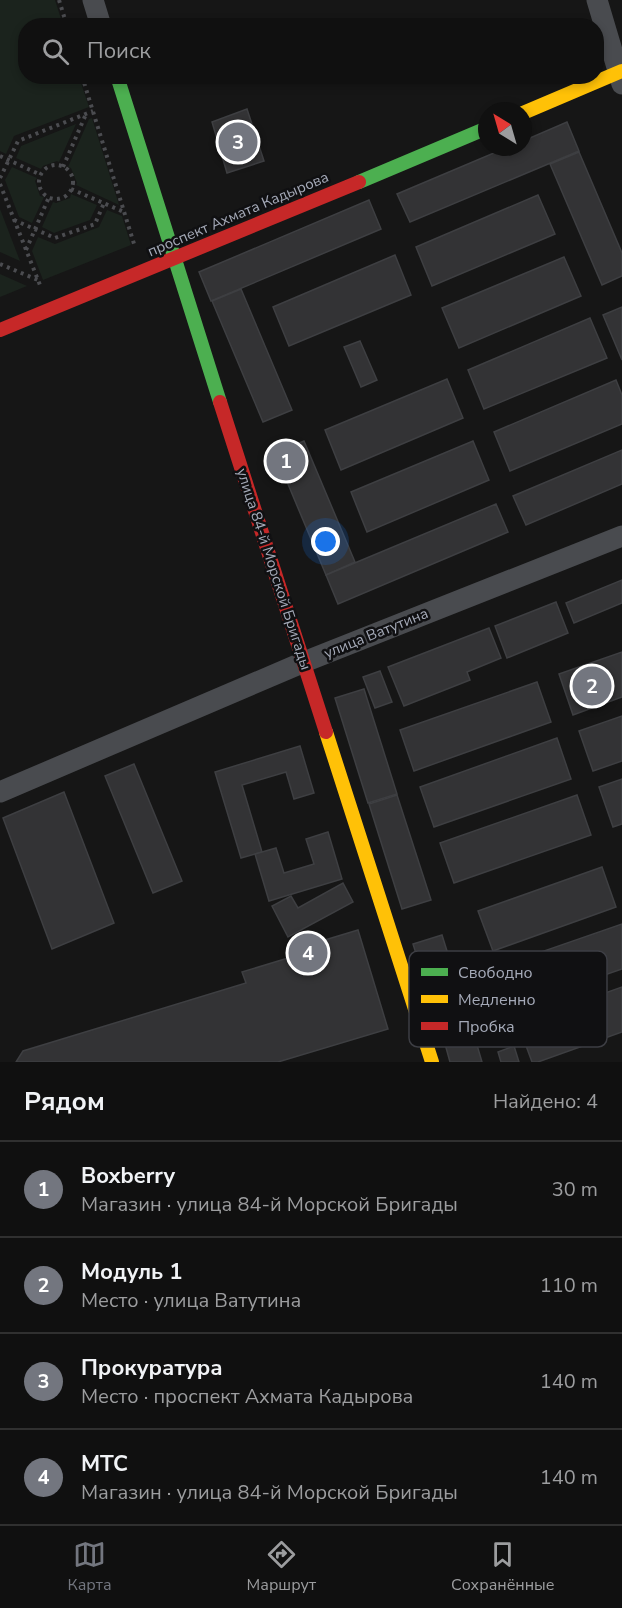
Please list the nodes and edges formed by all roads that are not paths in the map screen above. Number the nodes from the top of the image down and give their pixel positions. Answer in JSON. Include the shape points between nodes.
{"nodes":[{"id":1,"x":93,"y":0,"type":"edge"},
{"id":2,"x":597,"y":0,"type":"edge"},
{"id":3,"x":99,"y":18,"type":"edge"},
{"id":4,"x":603,"y":18,"type":"edge"},
{"id":5,"x":604,"y":22,"type":"edge"},
{"id":6,"x":621,"y":76,"type":"edge"},
{"id":7,"x":604,"y":82,"type":"edge"},
{"id":8,"x":119,"y":84,"type":"edge"},
{"id":9,"x":599,"y":84,"type":"edge"},
{"id":10,"x":532,"y":109,"type":"edge"},
{"id":11,"x":478,"y":132,"type":"edge"},
{"id":12,"x":174,"y":259,"type":"junction"},
{"id":13,"x":0,"y":330,"type":"edge"},
{"id":14,"x":622,"y":536,"type":"edge"},
{"id":15,"x":304,"y":662,"type":"junction"},
{"id":16,"x":0,"y":792,"type":"edge"},
{"id":17,"x":409,"y":990,"type":"edge"},
{"id":18,"x":427,"y":1047,"type":"edge"},
{"id":19,"x":432,"y":1062,"type":"edge"}],
"edges":[{"from":1,"to":3,"type":"street"},
{"from":2,"to":4,"type":"street"},
{"from":5,"to":6,"type":"street"},
{"from":6,"to":7,"type":"street"},
{"from":8,"to":12,"type":"street","name":"улица 84-й Морской Бригады"},
{"from":9,"to":10,"type":"street"},
{"from":11,"to":12,"type":"street","name":"проспект Ахмата Кадырова"},
{"from":12,"to":13,"type":"street","name":"проспект Ахмата Кадырова"},
{"from":12,"to":15,"type":"street","name":"улица 84-й Морской Бригады"},
{"from":14,"to":15,"type":"street","name":"улица Ватутина"},
{"from":15,"to":16,"type":"street","name":"улица Ватутина"},
{"from":15,"to":17,"type":"street","name":"улица 84-й Морской Бригады"},
{"from":18,"to":19,"type":"street","name":"улица 84-й Морской Бригады"}]}
